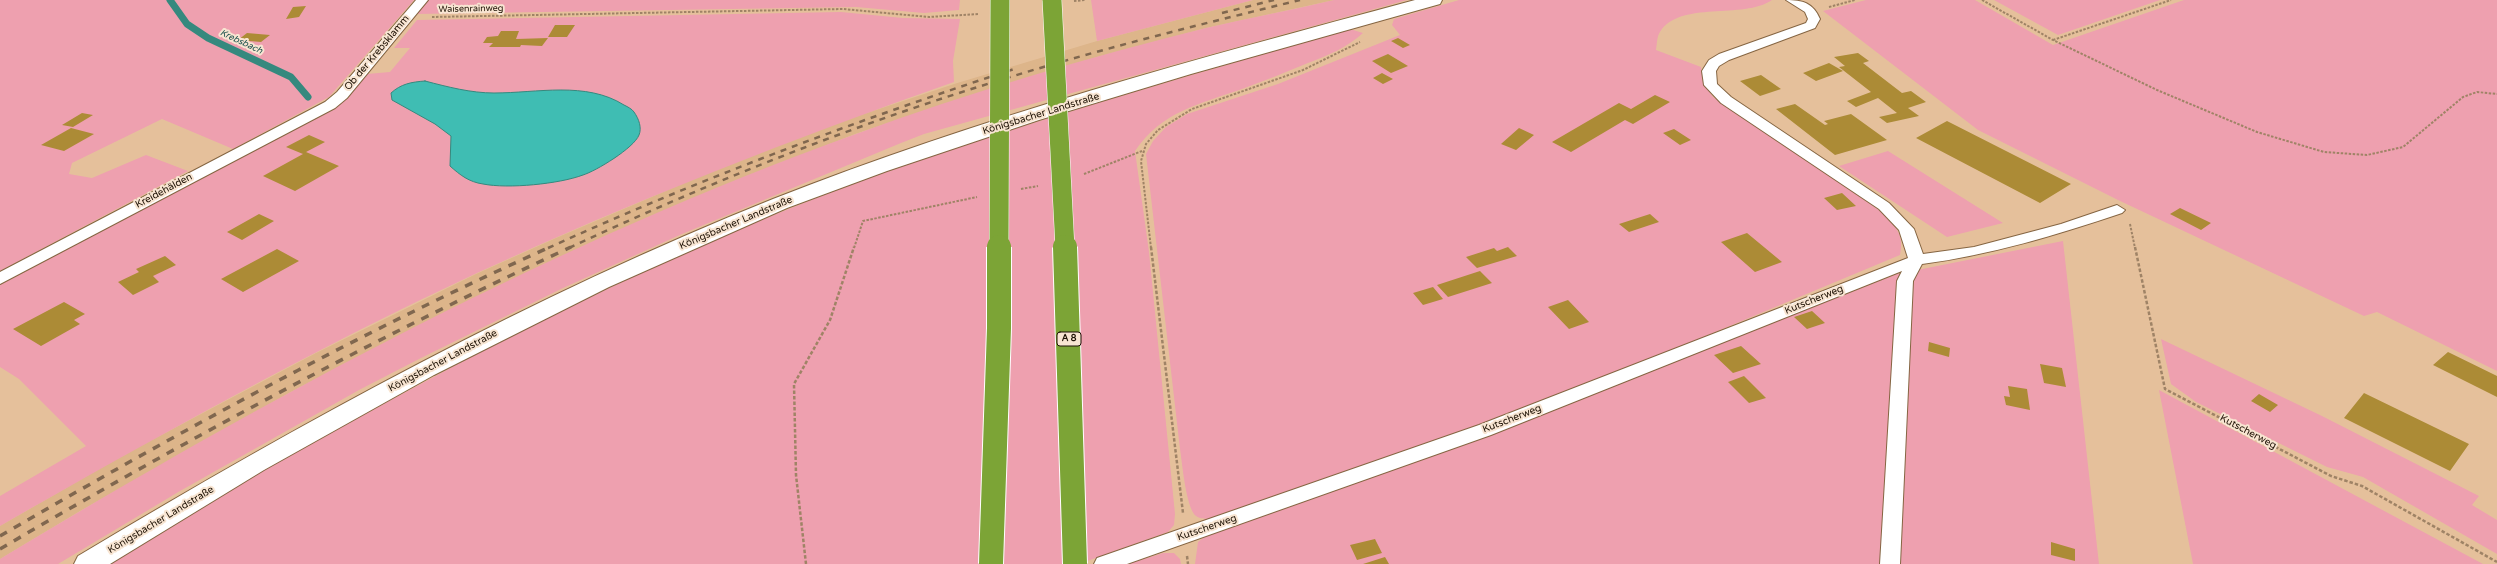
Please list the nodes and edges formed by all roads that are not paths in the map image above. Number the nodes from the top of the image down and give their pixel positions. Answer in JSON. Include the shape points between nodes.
{"nodes":[{"id":1,"x":422,"y":0,"type":"edge"},
{"id":2,"x":1000,"y":0,"type":"edge"},
{"id":3,"x":1434,"y":0,"type":"edge"},
{"id":4,"x":1792,"y":0,"type":"edge"},
{"id":5,"x":1061,"y":1,"type":"edge"},
{"id":6,"x":330,"y":105,"type":"joint"},
{"id":7,"x":2117,"y":210,"type":"road end"},
{"id":8,"x":1916,"y":260,"type":"junction"},
{"id":9,"x":0,"y":279,"type":"edge"},
{"id":10,"x":88,"y":564,"type":"edge"},
{"id":11,"x":991,"y":564,"type":"edge"},
{"id":12,"x":1075,"y":564,"type":"edge"},
{"id":13,"x":1104,"y":564,"type":"edge"},
{"id":14,"x":1890,"y":564,"type":"edge"}],
"edges":[{"from":1,"to":6,"type":"lane","name":"Ob der Krebsklamm","via":[[342,95]]},
{"from":2,"to":11,"type":"highway","bridge":true,"via":[[999,328]]},
{"from":3,"to":10,"type":"main road","name":"Königsbacher Landstraße","via":[[1088,99],[950,142],[817,190],[705,236],[648,260],[453,354],[303,437]]},
{"from":4,"to":8,"type":"lane","via":[[1810,10],[1814,19],[1811,25],[1724,57],[1714,63],[1709,71],[1709,79],[1726,100],[1884,206],[1899,219],[1913,241]]},
{"from":5,"to":12,"type":"highway","number":"A 8","bridge":true},
{"from":6,"to":9,"type":"lane","name":"Kreidehälden"},
{"from":7,"to":8,"type":"lane","name":"Kutscherweg","via":[[2066,228],[1974,252]]},
{"from":8,"to":13,"type":"lane","name":"Kutscherweg","via":[[1485,430]]},
{"from":8,"to":14,"type":"lane","via":[[1904,281]]}]}
